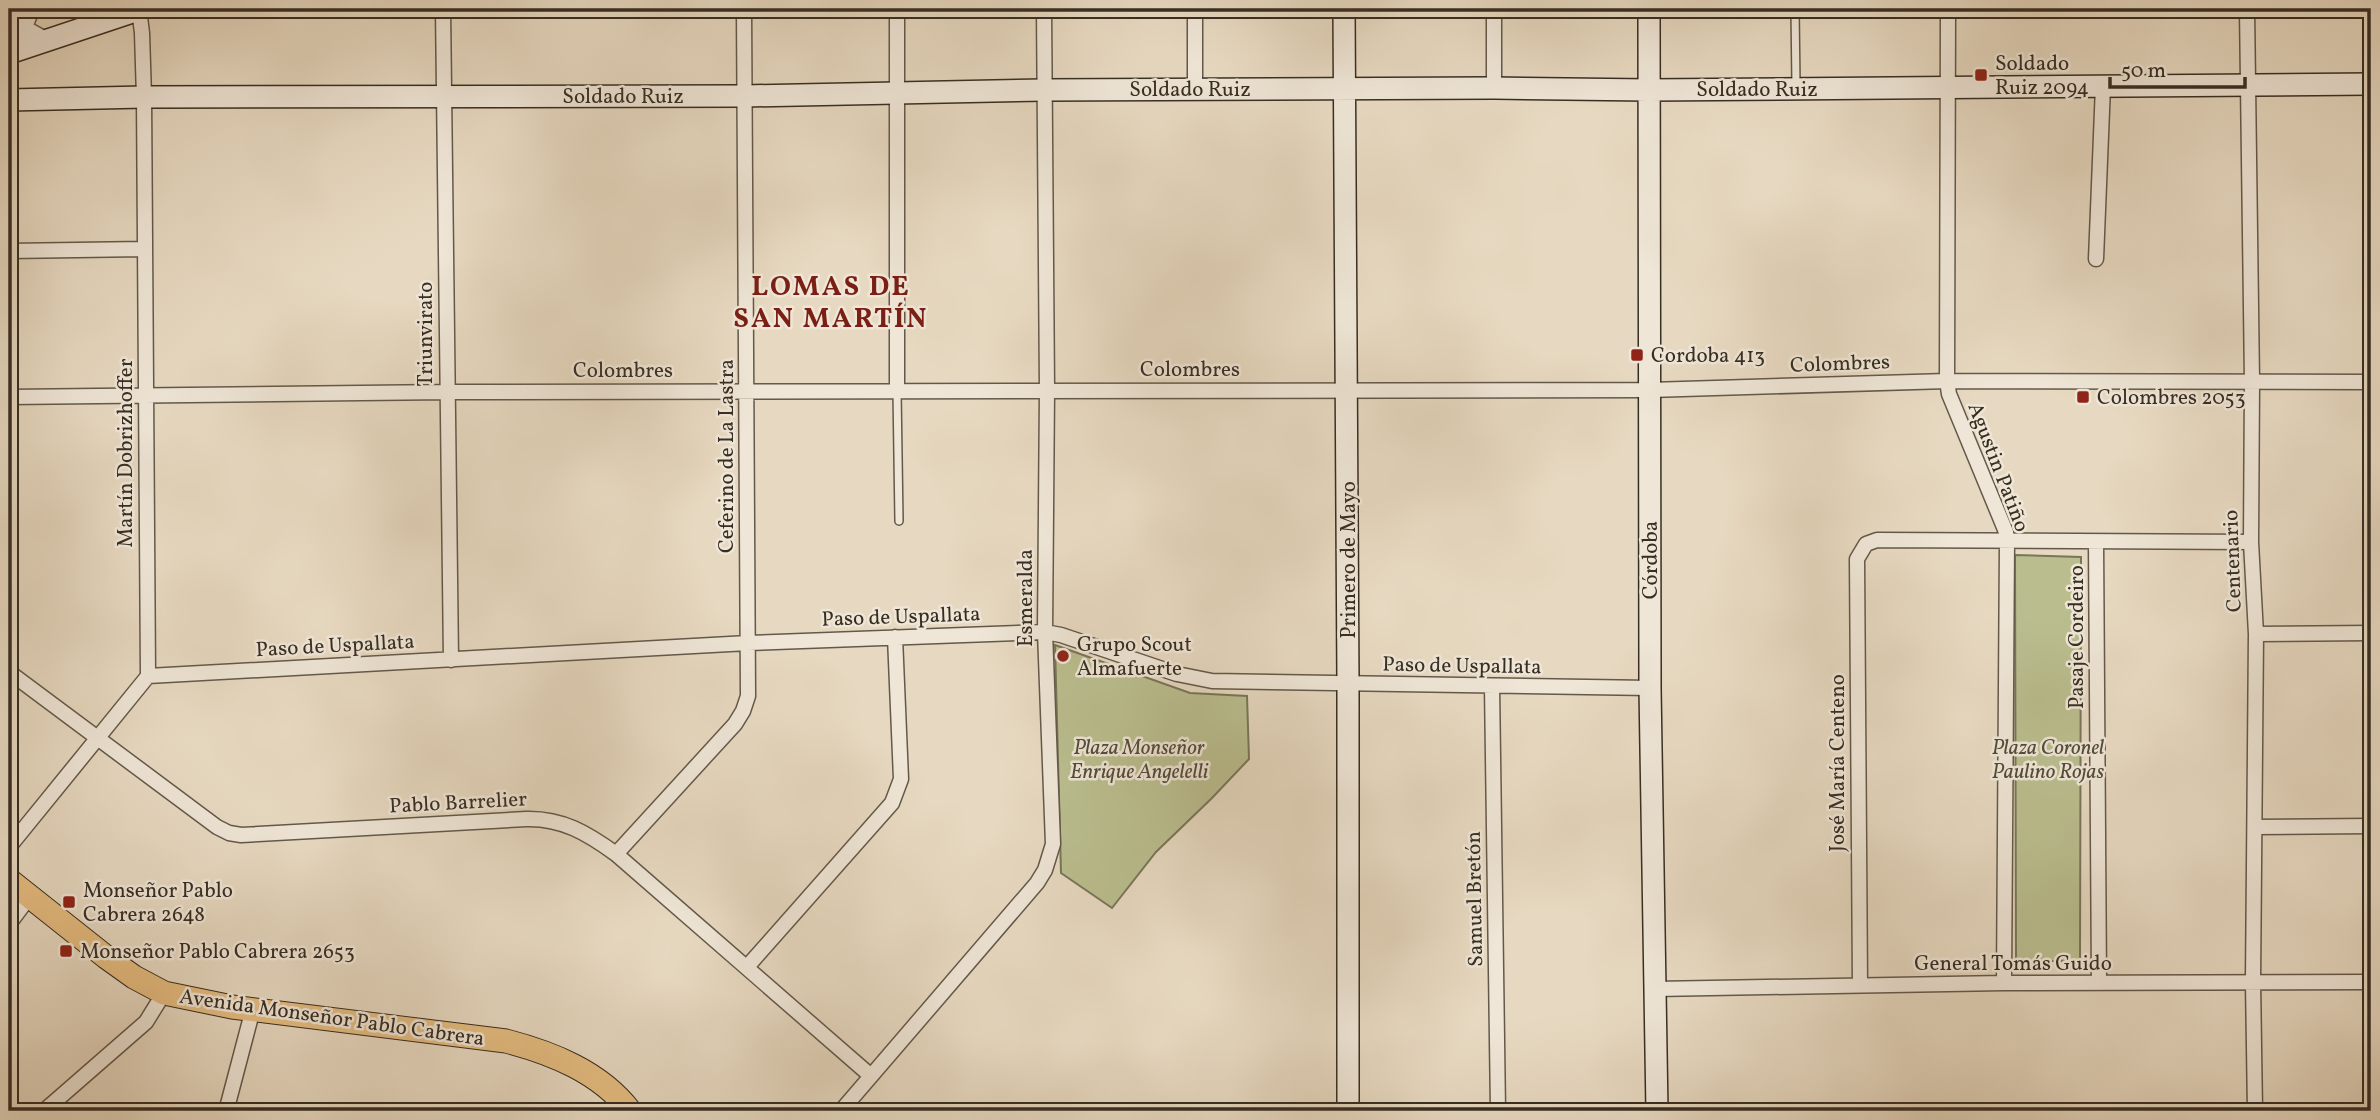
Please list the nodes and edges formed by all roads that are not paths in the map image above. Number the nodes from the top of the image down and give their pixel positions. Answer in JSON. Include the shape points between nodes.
{"nodes":[{"id":1,"x":32,"y":9,"type":"edge"},
{"id":2,"x":140,"y":9,"type":"edge"},
{"id":3,"x":443,"y":9,"type":"edge"},
{"id":4,"x":744,"y":9,"type":"edge"},
{"id":5,"x":897,"y":9,"type":"edge"},
{"id":6,"x":1044,"y":9,"type":"edge"},
{"id":7,"x":1195,"y":9,"type":"edge"},
{"id":8,"x":1344,"y":9,"type":"edge"},
{"id":9,"x":1494,"y":9,"type":"edge"},
{"id":10,"x":1649,"y":9,"type":"edge"},
{"id":11,"x":1795,"y":9,"type":"edge"},
{"id":12,"x":1948,"y":9,"type":"edge"},
{"id":13,"x":2247,"y":9,"type":"edge"},
{"id":14,"x":9,"y":19,"type":"edge"},
{"id":15,"x":24,"y":27,"type":"junction"},
{"id":16,"x":47,"y":40,"type":"junction"},
{"id":17,"x":15,"y":51,"type":"edge"},
{"id":18,"x":2371,"y":83,"type":"edge"},
{"id":19,"x":2103,"y":86,"type":"junction"},
{"id":20,"x":2248,"y":86,"type":"junction"},
{"id":21,"x":1344,"y":88,"type":"junction"},
{"id":22,"x":1494,"y":88,"type":"junction"},
{"id":23,"x":1948,"y":88,"type":"junction"},
{"id":24,"x":1195,"y":89,"type":"junction"},
{"id":25,"x":1796,"y":89,"type":"junction"},
{"id":26,"x":1044,"y":90,"type":"junction"},
{"id":27,"x":1649,"y":90,"type":"junction"},
{"id":28,"x":897,"y":92,"type":"junction"},
{"id":29,"x":445,"y":96,"type":"junction"},
{"id":30,"x":746,"y":96,"type":"junction"},
{"id":31,"x":144,"y":97,"type":"junction"},
{"id":32,"x":9,"y":100,"type":"edge"},
{"id":33,"x":144,"y":249,"type":"junction"},
{"id":34,"x":9,"y":251,"type":"edge"},
{"id":35,"x":2096,"y":259,"type":"dead end"},
{"id":36,"x":1947,"y":381,"type":"junction"},
{"id":37,"x":2252,"y":382,"type":"junction"},
{"id":38,"x":2371,"y":382,"type":"edge"},
{"id":39,"x":1047,"y":390,"type":"junction"},
{"id":40,"x":1347,"y":390,"type":"junction"},
{"id":41,"x":1650,"y":390,"type":"junction"},
{"id":42,"x":747,"y":391,"type":"junction"},
{"id":43,"x":897,"y":391,"type":"junction"},
{"id":44,"x":447,"y":392,"type":"junction"},
{"id":45,"x":146,"y":394,"type":"junction"},
{"id":46,"x":9,"y":397,"type":"edge"},
{"id":47,"x":899,"y":521,"type":"dead end"},
{"id":48,"x":2007,"y":541,"type":"junction"},
{"id":49,"x":2251,"y":541,"type":"junction"},
{"id":50,"x":2096,"y":542,"type":"junction"},
{"id":51,"x":1045,"y":632,"type":"junction"},
{"id":52,"x":2371,"y":633,"type":"edge"},
{"id":53,"x":2256,"y":634,"type":"junction"},
{"id":54,"x":895,"y":637,"type":"junction"},
{"id":55,"x":747,"y":643,"type":"junction"},
{"id":56,"x":451,"y":660,"type":"junction"},
{"id":57,"x":9,"y":671,"type":"edge"},
{"id":58,"x":148,"y":676,"type":"junction"},
{"id":59,"x":1348,"y":684,"type":"junction"},
{"id":60,"x":1492,"y":686,"type":"junction"},
{"id":61,"x":1650,"y":688,"type":"junction"},
{"id":62,"x":98,"y":739,"type":"junction"},
{"id":63,"x":2371,"y":826,"type":"edge"},
{"id":64,"x":2256,"y":827,"type":"junction"},
{"id":65,"x":9,"y":847,"type":"edge"},
{"id":66,"x":616,"y":853,"type":"junction"},
{"id":67,"x":9,"y":880,"type":"edge"},
{"id":68,"x":30,"y":896,"type":"junction"},
{"id":69,"x":9,"y":924,"type":"edge"},
{"id":70,"x":747,"y":967,"type":"junction"},
{"id":71,"x":2253,"y":982,"type":"junction"},
{"id":72,"x":2371,"y":982,"type":"edge"},
{"id":73,"x":2004,"y":983,"type":"junction"},
{"id":74,"x":2099,"y":983,"type":"junction"},
{"id":75,"x":1860,"y":985,"type":"junction"},
{"id":76,"x":1655,"y":989,"type":"junction"},
{"id":77,"x":164,"y":993,"type":"junction"},
{"id":78,"x":253,"y":1009,"type":"junction"},
{"id":79,"x":870,"y":1076,"type":"junction"},
{"id":80,"x":44,"y":1111,"type":"edge"},
{"id":81,"x":228,"y":1111,"type":"edge"},
{"id":82,"x":630,"y":1111,"type":"edge"},
{"id":83,"x":841,"y":1111,"type":"edge"},
{"id":84,"x":1348,"y":1111,"type":"edge"},
{"id":85,"x":1498,"y":1111,"type":"edge"},
{"id":86,"x":1657,"y":1111,"type":"edge"},
{"id":87,"x":2255,"y":1111,"type":"edge"}],
"edges":[{"from":1,"to":15,"type":"street"},
{"from":2,"to":16,"type":"main road"},
{"from":2,"to":31,"type":"street","name":"Martín Dobrizhoffer"},
{"from":3,"to":29,"type":"street","name":"Triunvirato"},
{"from":4,"to":30,"type":"street","name":"Ceferino de La Lastra"},
{"from":5,"to":28,"type":"street"},
{"from":6,"to":26,"type":"street","name":"Esmeralda"},
{"from":7,"to":24,"type":"street"},
{"from":8,"to":21,"type":"main road","name":"Primero de Mayo"},
{"from":9,"to":22,"type":"street"},
{"from":10,"to":27,"type":"main road","name":"Córdoba"},
{"from":11,"to":25,"type":"lane"},
{"from":12,"to":23,"type":"street","name":"Agustin Patiño"},
{"from":13,"to":20,"type":"street","name":"Centenario"},
{"from":14,"to":15,"type":"street"},
{"from":15,"to":16,"type":"street"},
{"from":15,"to":17,"type":"street"},
{"from":16,"to":17,"type":"main road"},
{"from":18,"to":20,"type":"main road","name":"Soldado Ruiz"},
{"from":19,"to":20,"type":"main road","name":"Soldado Ruiz"},
{"from":19,"to":23,"type":"main road","name":"Soldado Ruiz"},
{"from":19,"to":35,"type":"street"},
{"from":20,"to":37,"type":"street","name":"Centenario"},
{"from":21,"to":22,"type":"main road","name":"Soldado Ruiz"},
{"from":21,"to":24,"type":"main road","name":"Soldado Ruiz"},
{"from":21,"to":40,"type":"main road","name":"Primero de Mayo"},
{"from":22,"to":27,"type":"main road","name":"Soldado Ruiz"},
{"from":23,"to":25,"type":"main road","name":"Soldado Ruiz"},
{"from":23,"to":36,"type":"street","name":"Agustin Patiño"},
{"from":24,"to":26,"type":"main road","name":"Soldado Ruiz"},
{"from":25,"to":27,"type":"main road","name":"Soldado Ruiz"},
{"from":26,"to":28,"type":"main road","name":"Soldado Ruiz"},
{"from":26,"to":39,"type":"street","name":"Esmeralda"},
{"from":27,"to":41,"type":"main road","name":"Córdoba"},
{"from":28,"to":30,"type":"main road","name":"Soldado Ruiz"},
{"from":28,"to":43,"type":"street"},
{"from":29,"to":30,"type":"main road","name":"Soldado Ruiz"},
{"from":29,"to":31,"type":"main road","name":"Soldado Ruiz"},
{"from":29,"to":44,"type":"street","name":"Triunvirato"},
{"from":30,"to":42,"type":"street","name":"Ceferino de La Lastra"},
{"from":31,"to":32,"type":"main road","name":"Soldado Ruiz"},
{"from":31,"to":33,"type":"street","name":"Martín Dobrizhoffer"},
{"from":33,"to":34,"type":"street"},
{"from":33,"to":45,"type":"street","name":"Martín Dobrizhoffer"},
{"from":36,"to":37,"type":"street","name":"Colombres"},
{"from":36,"to":41,"type":"street","name":"Colombres"},
{"from":36,"to":48,"type":"street","name":"Agustin Patiño"},
{"from":37,"to":38,"type":"street","name":"Colombres"},
{"from":37,"to":49,"type":"street","name":"Centenario"},
{"from":39,"to":40,"type":"street","name":"Colombres"},
{"from":39,"to":43,"type":"street","name":"Colombres"},
{"from":39,"to":51,"type":"street","name":"Esmeralda"},
{"from":40,"to":41,"type":"street","name":"Colombres"},
{"from":40,"to":59,"type":"main road","name":"Primero de Mayo"},
{"from":41,"to":61,"type":"main road","name":"Córdoba"},
{"from":42,"to":43,"type":"street","name":"Colombres"},
{"from":42,"to":44,"type":"street","name":"Colombres"},
{"from":42,"to":55,"type":"street","name":"Ceferino de La Lastra"},
{"from":43,"to":47,"type":"lane"},
{"from":44,"to":45,"type":"street","name":"Colombres"},
{"from":44,"to":56,"type":"street","name":"Triunvirato"},
{"from":45,"to":46,"type":"street","name":"Colombres"},
{"from":45,"to":58,"type":"street","name":"Martín Dobrizhoffer"},
{"from":48,"to":50,"type":"street"},
{"from":48,"to":73,"type":"street","name":"Agustin Patiño"},
{"from":48,"to":75,"type":"street","name":"José María Centeno","via":[[1877,540],[1866,544],[1857,559]]},
{"from":49,"to":50,"type":"street"},
{"from":49,"to":53,"type":"street","name":"Centenario"},
{"from":50,"to":74,"type":"street","name":"Pasaje Cordeiro"},
{"from":51,"to":54,"type":"street","name":"Paso de Uspallata"},
{"from":51,"to":59,"type":"street","name":"Paso de Uspallata","via":[[1195,679]]},
{"from":51,"to":79,"type":"street","name":"Esmeralda","via":[[1051,857],[1037,883]]},
{"from":52,"to":53,"type":"street"},
{"from":53,"to":64,"type":"street","name":"Centenario"},
{"from":54,"to":55,"type":"street","name":"Paso de Uspallata"},
{"from":54,"to":70,"type":"street","via":[[898,793]]},
{"from":55,"to":56,"type":"street","name":"Paso de Uspallata"},
{"from":55,"to":66,"type":"street","name":"Ceferino de La Lastra","via":[[748,696],[735,724]]},
{"from":56,"to":58,"type":"street","name":"Paso de Uspallata"},
{"from":57,"to":62,"type":"street","name":"Pablo Barrelier"},
{"from":58,"to":62,"type":"street"},
{"from":59,"to":60,"type":"street","name":"Paso de Uspallata"},
{"from":59,"to":84,"type":"main road","name":"Primero de Mayo"},
{"from":60,"to":61,"type":"street","name":"Paso de Uspallata"},
{"from":60,"to":85,"type":"street","name":"Samuel Bretón"},
{"from":61,"to":76,"type":"main road","name":"Córdoba"},
{"from":62,"to":65,"type":"street"},
{"from":62,"to":66,"type":"street","name":"Pablo Barrelier","via":[[229,833],[543,818],[574,827]]},
{"from":63,"to":64,"type":"street"},
{"from":64,"to":71,"type":"street","name":"Centenario"},
{"from":66,"to":70,"type":"street","name":"Pablo Barrelier"},
{"from":67,"to":68,"type":"main road","name":"Avenida Monseñor Pablo Cabrera"},
{"from":68,"to":69,"type":"street"},
{"from":68,"to":77,"type":"main road","name":"Avenida Monseñor Pablo Cabrera","via":[[116,964]]},
{"from":70,"to":79,"type":"street","name":"Pablo Barrelier"},
{"from":71,"to":72,"type":"street","name":"General Tomás Guido"},
{"from":71,"to":74,"type":"street","name":"General Tomás Guido"},
{"from":71,"to":87,"type":"street","name":"Centenario"},
{"from":73,"to":74,"type":"street","name":"General Tomás Guido"},
{"from":73,"to":75,"type":"street","name":"General Tomás Guido"},
{"from":75,"to":76,"type":"street","name":"General Tomás Guido"},
{"from":76,"to":86,"type":"main road","name":"Córdoba"},
{"from":77,"to":78,"type":"main road","name":"Avenida Monseñor Pablo Cabrera"},
{"from":77,"to":80,"type":"street","via":[[146,1022]]},
{"from":78,"to":81,"type":"street"},
{"from":78,"to":82,"type":"main road","name":"Avenida Monseñor Pablo Cabrera","via":[[483,1037],[528,1047],[574,1065],[610,1090]]},
{"from":79,"to":83,"type":"street","name":"Esmeralda"}]}
